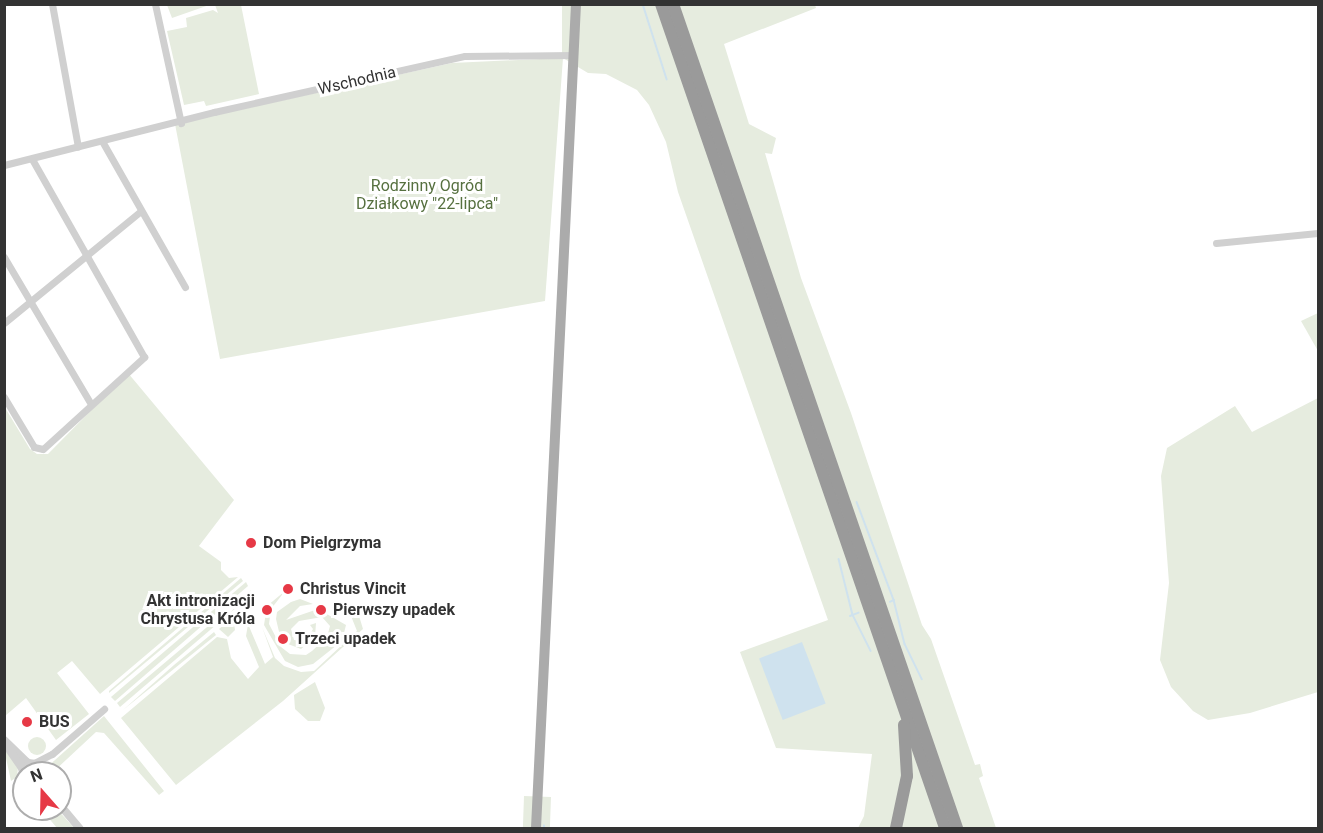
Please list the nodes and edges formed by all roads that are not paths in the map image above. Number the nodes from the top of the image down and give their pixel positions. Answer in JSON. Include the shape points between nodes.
{"nodes":[{"id":1,"x":52,"y":4,"type":"edge"},
{"id":2,"x":155,"y":4,"type":"edge"},
{"id":3,"x":576,"y":4,"type":"edge"},
{"id":4,"x":661,"y":4,"type":"edge"},
{"id":5,"x":673,"y":4,"type":"edge"},
{"id":6,"x":574,"y":55,"type":"junction"},
{"id":7,"x":181,"y":123,"type":"junction"},
{"id":8,"x":102,"y":141,"type":"junction"},
{"id":9,"x":78,"y":147,"type":"junction"},
{"id":10,"x":32,"y":159,"type":"junction"},
{"id":11,"x":4,"y":165,"type":"edge"},
{"id":12,"x":141,"y":211,"type":"junction"},
{"id":13,"x":1318,"y":233,"type":"edge"},
{"id":14,"x":1216,"y":243,"type":"dead end"},
{"id":15,"x":85,"y":256,"type":"junction"},
{"id":16,"x":4,"y":257,"type":"edge"},
{"id":17,"x":185,"y":287,"type":"dead end"},
{"id":18,"x":31,"y":302,"type":"junction"},
{"id":19,"x":4,"y":323,"type":"edge"},
{"id":20,"x":4,"y":397,"type":"edge"},
{"id":21,"x":91,"y":404,"type":"junction"},
{"id":22,"x":901,"y":700,"type":"junction"},
{"id":23,"x":104,"y":709,"type":"dead end"},
{"id":24,"x":4,"y":741,"type":"edge"},
{"id":25,"x":52,"y":754,"type":"junction"},
{"id":26,"x":24,"y":761,"type":"edge"},
{"id":27,"x":37,"y":761,"type":"edge"},
{"id":28,"x":48,"y":761,"type":"edge"},
{"id":29,"x":536,"y":828,"type":"edge"},
{"id":30,"x":896,"y":828,"type":"edge"},
{"id":31,"x":945,"y":828,"type":"edge"},
{"id":32,"x":957,"y":828,"type":"edge"}],
"edges":[{"from":1,"to":9,"type":"street"},
{"from":2,"to":7,"type":"street"},
{"from":3,"to":6,"type":"main road"},
{"from":4,"to":22,"type":"highway"},
{"from":5,"to":32,"type":"highway"},
{"from":6,"to":7,"type":"street","name":"Wschodnia","via":[[474,55]]},
{"from":6,"to":29,"type":"main road"},
{"from":7,"to":8,"type":"street","name":"Wschodnia"},
{"from":8,"to":9,"type":"street","name":"Wschodnia"},
{"from":8,"to":12,"type":"street"},
{"from":9,"to":10,"type":"street","name":"Wschodnia"},
{"from":10,"to":11,"type":"street","name":"Wschodnia"},
{"from":10,"to":15,"type":"street"},
{"from":12,"to":15,"type":"street"},
{"from":12,"to":17,"type":"street"},
{"from":13,"to":14,"type":"street"},
{"from":15,"to":18,"type":"street"},
{"from":15,"to":21,"type":"street","via":[[144,357]]},
{"from":16,"to":18,"type":"street"},
{"from":18,"to":19,"type":"street"},
{"from":18,"to":21,"type":"street"},
{"from":20,"to":21,"type":"street","via":[[34,447],[43,449]]},
{"from":22,"to":30,"type":"highway","via":[[907,776]]},
{"from":22,"to":31,"type":"highway"},
{"from":23,"to":25,"type":"street"},
{"from":24,"to":26,"type":"street"},
{"from":25,"to":27,"type":"street"},
{"from":25,"to":28,"type":"street"}]}
